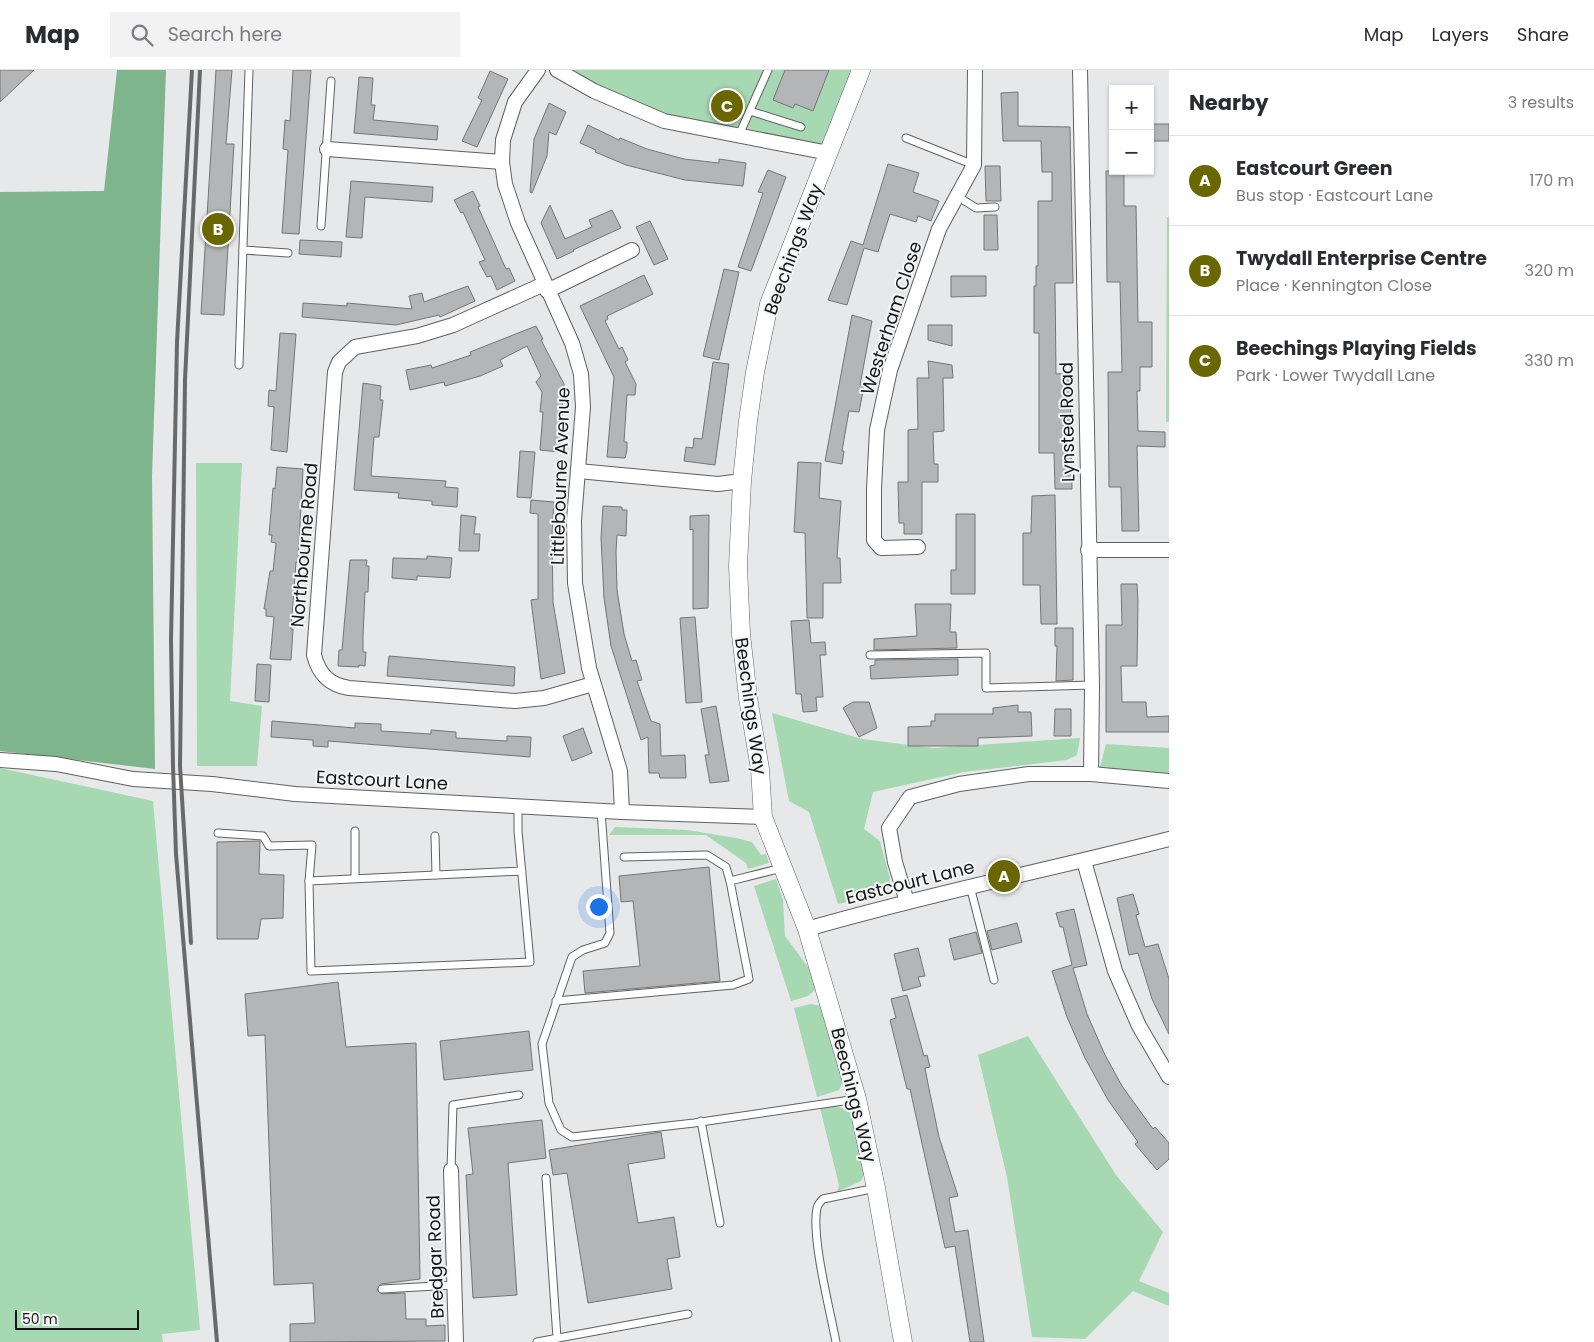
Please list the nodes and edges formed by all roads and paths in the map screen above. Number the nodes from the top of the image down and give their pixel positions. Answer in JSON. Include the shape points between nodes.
{"nodes":[{"id":1,"x":249,"y":70,"type":"edge"},
{"id":2,"x":538,"y":70,"type":"edge"},
{"id":3,"x":557,"y":70,"type":"edge"},
{"id":4,"x":768,"y":70,"type":"edge"},
{"id":5,"x":861,"y":70,"type":"edge"},
{"id":6,"x":975,"y":70,"type":"edge"},
{"id":7,"x":1080,"y":70,"type":"edge"},
{"id":8,"x":331,"y":81,"type":"dead end"},
{"id":9,"x":750,"y":111,"type":"junction"},
{"id":10,"x":801,"y":127,"type":"dead end"},
{"id":11,"x":739,"y":135,"type":"junction"},
{"id":12,"x":906,"y":138,"type":"dead end"},
{"id":13,"x":327,"y":149,"type":"junction"},
{"id":14,"x":829,"y":153,"type":"junction"},
{"id":15,"x":502,"y":162,"type":"junction"},
{"id":16,"x":974,"y":165,"type":"junction"},
{"id":17,"x":957,"y":196,"type":"junction"},
{"id":18,"x":995,"y":207,"type":"dead end"},
{"id":19,"x":321,"y":226,"type":"dead end"},
{"id":20,"x":243,"y":250,"type":"junction"},
{"id":21,"x":632,"y":250,"type":"dead end"},
{"id":22,"x":288,"y":253,"type":"dead end"},
{"id":23,"x":545,"y":287,"type":"junction"},
{"id":24,"x":240,"y":365,"type":"dead end"},
{"id":25,"x":578,"y":471,"type":"junction"},
{"id":26,"x":742,"y":481,"type":"junction"},
{"id":27,"x":918,"y":547,"type":"dead end"},
{"id":28,"x":1088,"y":550,"type":"junction"},
{"id":29,"x":1169,"y":550,"type":"edge"},
{"id":30,"x":870,"y":655,"type":"dead end"},
{"id":31,"x":593,"y":684,"type":"junction"},
{"id":32,"x":1092,"y":685,"type":"junction"},
{"id":33,"x":0,"y":760,"type":"edge"},
{"id":34,"x":1091,"y":774,"type":"junction"},
{"id":35,"x":1169,"y":781,"type":"edge"},
{"id":36,"x":518,"y":807,"type":"junction"},
{"id":37,"x":601,"y":810,"type":"junction"},
{"id":38,"x":622,"y":812,"type":"junction"},
{"id":39,"x":764,"y":817,"type":"junction"},
{"id":40,"x":355,"y":831,"type":"dead end"},
{"id":41,"x":218,"y":833,"type":"dead end"},
{"id":42,"x":435,"y":836,"type":"dead end"},
{"id":43,"x":1169,"y":839,"type":"edge"},
{"id":44,"x":624,"y":857,"type":"dead end"},
{"id":45,"x":1084,"y":861,"type":"junction"},
{"id":46,"x":783,"y":868,"type":"junction"},
{"id":47,"x":522,"y":871,"type":"junction"},
{"id":48,"x":436,"y":874,"type":"junction"},
{"id":49,"x":355,"y":878,"type":"junction"},
{"id":50,"x":309,"y":880,"type":"junction"},
{"id":51,"x":730,"y":881,"type":"junction"},
{"id":52,"x":970,"y":886,"type":"junction"},
{"id":53,"x":907,"y":902,"type":"junction"},
{"id":54,"x":807,"y":929,"type":"junction"},
{"id":55,"x":994,"y":980,"type":"dead end"},
{"id":56,"x":556,"y":1000,"type":"junction"},
{"id":57,"x":1169,"y":1077,"type":"edge"},
{"id":58,"x":519,"y":1095,"type":"dead end"},
{"id":59,"x":857,"y":1099,"type":"junction"},
{"id":60,"x":701,"y":1121,"type":"junction"},
{"id":61,"x":451,"y":1170,"type":"joint"},
{"id":62,"x":546,"y":1178,"type":"dead end"},
{"id":63,"x":876,"y":1188,"type":"junction"},
{"id":64,"x":720,"y":1223,"type":"dead end"},
{"id":65,"x":454,"y":1285,"type":"junction"},
{"id":66,"x":382,"y":1289,"type":"dead end"},
{"id":67,"x":688,"y":1314,"type":"dead end"},
{"id":68,"x":557,"y":1338,"type":"junction"},
{"id":69,"x":456,"y":1342,"type":"edge"},
{"id":70,"x":536,"y":1342,"type":"edge"},
{"id":71,"x":836,"y":1342,"type":"edge"},
{"id":72,"x":903,"y":1342,"type":"edge"}],
"edges":[{"from":1,"to":20,"type":"lane"},
{"from":2,"to":15,"type":"street","name":"Littlebourne Avenue","via":[[515,102],[503,140]]},
{"from":3,"to":11,"type":"street","via":[[594,91],[664,121]]},
{"from":4,"to":9,"type":"lane"},
{"from":5,"to":14,"type":"street","name":"Beechings Way"},
{"from":6,"to":16,"type":"street","name":"Westerham Close"},
{"from":7,"to":28,"type":"street","name":"Lynsted Road"},
{"from":8,"to":13,"type":"lane"},
{"from":9,"to":10,"type":"lane"},
{"from":9,"to":11,"type":"lane"},
{"from":11,"to":14,"type":"street"},
{"from":12,"to":16,"type":"lane"},
{"from":13,"to":15,"type":"street"},
{"from":13,"to":19,"type":"lane"},
{"from":14,"to":26,"type":"street","name":"Beechings Way","via":[[769,304],[755,372]]},
{"from":15,"to":23,"type":"street","name":"Littlebourne Avenue","via":[[505,184],[518,223]]},
{"from":16,"to":17,"type":"street","name":"Westerham Close"},
{"from":17,"to":18,"type":"lane","via":[[976,208]]},
{"from":17,"to":27,"type":"street","name":"Westerham Close","via":[[939,229],[917,288],[890,370],[878,430],[874,540],[881,548]]},
{"from":20,"to":22,"type":"lane"},
{"from":20,"to":24,"type":"lane"},
{"from":21,"to":23,"type":"street","name":"Northbourne Road"},
{"from":23,"to":25,"type":"street","name":"Littlebourne Avenue","via":[[574,349],[581,374],[583,401]]},
{"from":23,"to":31,"type":"street","name":"Northbourne Road","via":[[453,325],[357,347],[338,365],[314,652],[318,668],[326,678],[335,685],[349,688],[515,701],[544,698]]},
{"from":25,"to":26,"type":"street","via":[[718,484]]},
{"from":25,"to":31,"type":"street","name":"Littlebourne Avenue","via":[[574,520],[575,583]]},
{"from":26,"to":39,"type":"street","name":"Beechings Way","via":[[738,566],[741,634]]},
{"from":28,"to":29,"type":"street"},
{"from":28,"to":32,"type":"street","name":"Lynsted Road"},
{"from":30,"to":32,"type":"lane","via":[[986,653],[986,688]]},
{"from":31,"to":38,"type":"street","name":"Littlebourne Avenue","via":[[619,768]]},
{"from":32,"to":34,"type":"street","name":"Lynsted Road"},
{"from":33,"to":36,"type":"street","name":"Eastcourt Lane","via":[[56,764],[133,779],[212,784],[259,791]]},
{"from":34,"to":35,"type":"street"},
{"from":34,"to":53,"type":"street","via":[[1029,774],[959,784],[908,798],[888,828]]},
{"from":36,"to":37,"type":"street","name":"Eastcourt Lane"},
{"from":36,"to":47,"type":"lane"},
{"from":37,"to":38,"type":"street","name":"Eastcourt Lane"},
{"from":37,"to":56,"type":"lane","via":[[610,933],[605,943],[572,957]]},
{"from":38,"to":39,"type":"street","name":"Eastcourt Lane"},
{"from":39,"to":46,"type":"street","name":"Beechings Way"},
{"from":40,"to":49,"type":"lane"},
{"from":41,"to":50,"type":"lane","via":[[263,836],[269,846],[312,845]]},
{"from":42,"to":48,"type":"lane"},
{"from":43,"to":45,"type":"street","name":"Eastcourt Lane"},
{"from":44,"to":51,"type":"lane","via":[[707,855],[726,867]]},
{"from":45,"to":52,"type":"street","name":"Eastcourt Lane"},
{"from":45,"to":57,"type":"street","via":[[1115,971],[1139,1026]]},
{"from":46,"to":51,"type":"lane"},
{"from":46,"to":54,"type":"street","name":"Beechings Way"},
{"from":47,"to":48,"type":"lane"},
{"from":47,"to":50,"type":"lane","via":[[530,962],[311,972]]},
{"from":48,"to":49,"type":"lane"},
{"from":49,"to":50,"type":"lane"},
{"from":51,"to":56,"type":"lane","via":[[748,979],[733,985]]},
{"from":52,"to":53,"type":"street","name":"Eastcourt Lane"},
{"from":52,"to":55,"type":"lane"},
{"from":53,"to":54,"type":"street","name":"Eastcourt Lane"},
{"from":54,"to":59,"type":"street","name":"Beechings Way"},
{"from":56,"to":60,"type":"lane","via":[[542,1044],[549,1103],[561,1130],[572,1137]]},
{"from":58,"to":61,"type":"lane","via":[[453,1104]]},
{"from":59,"to":60,"type":"lane"},
{"from":59,"to":63,"type":"street","name":"Beechings Way"},
{"from":60,"to":64,"type":"lane"},
{"from":61,"to":65,"type":"street","name":"Bredgar Road"},
{"from":62,"to":68,"type":"lane"},
{"from":63,"to":71,"type":"lane","via":[[823,1199],[817,1206],[819,1250]]},
{"from":63,"to":72,"type":"street","name":"Beechings Way"},
{"from":65,"to":66,"type":"lane"},
{"from":65,"to":69,"type":"street","name":"Bredgar Road"},
{"from":67,"to":68,"type":"lane"},
{"from":68,"to":70,"type":"lane"}]}
